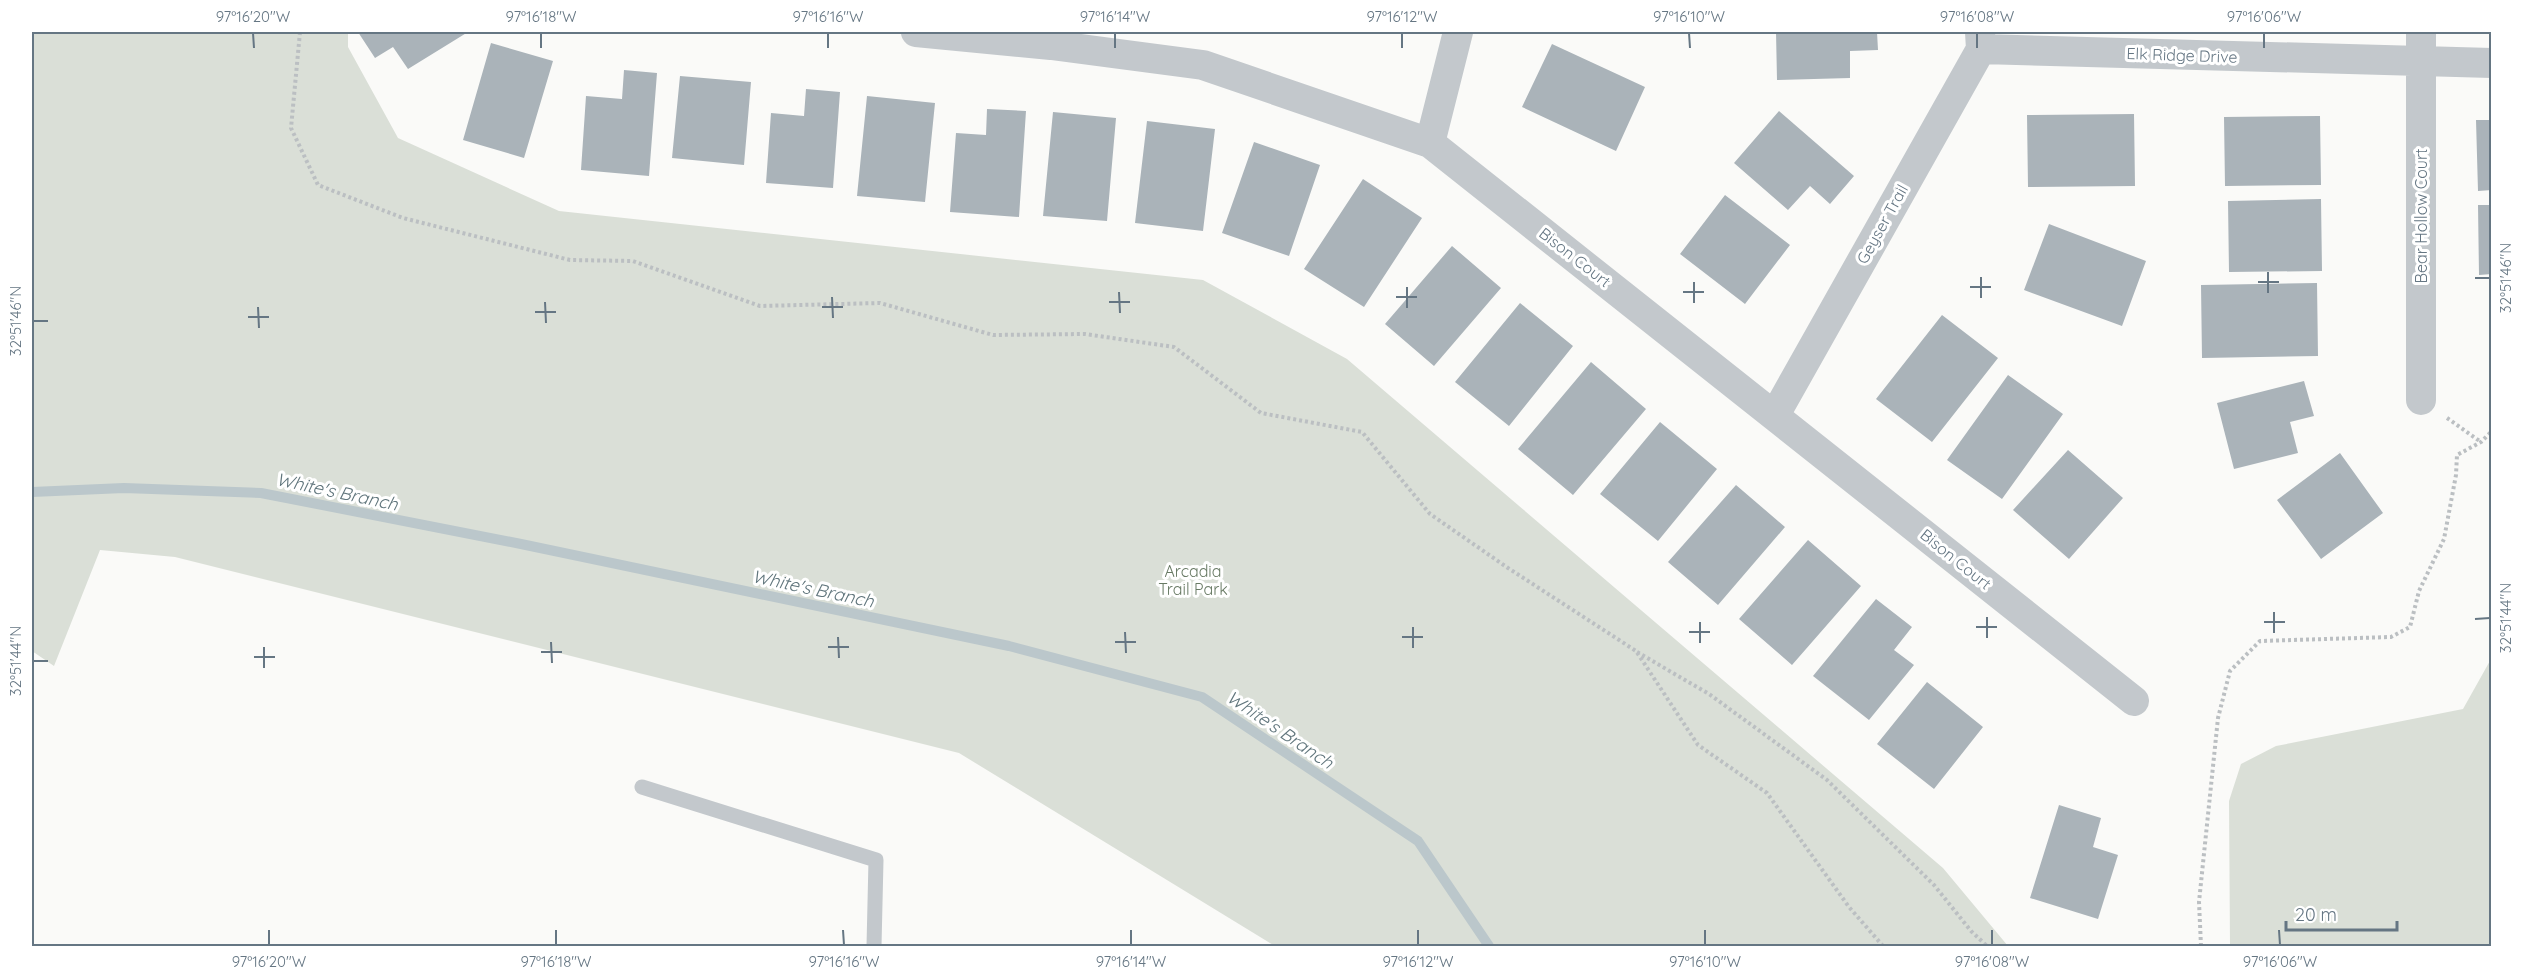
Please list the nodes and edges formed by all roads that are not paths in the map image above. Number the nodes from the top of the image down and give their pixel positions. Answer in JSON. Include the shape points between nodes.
{"nodes":[{"id":1,"x":916,"y":32,"type":"edge"},
{"id":2,"x":1458,"y":32,"type":"edge"},
{"id":3,"x":2421,"y":32,"type":"edge"},
{"id":4,"x":1051,"y":38,"type":"edge"},
{"id":5,"x":1981,"y":40,"type":"edge"},
{"id":6,"x":2421,"y":61,"type":"junction"},
{"id":7,"x":2492,"y":63,"type":"edge"},
{"id":8,"x":1430,"y":143,"type":"junction"},
{"id":9,"x":2421,"y":400,"type":"road end"},
{"id":10,"x":1775,"y":415,"type":"junction"},
{"id":11,"x":2134,"y":701,"type":"dead end"},
{"id":12,"x":642,"y":787,"type":"dead end"},
{"id":13,"x":874,"y":946,"type":"edge"}],
"edges":[{"from":1,"to":4,"type":"street","name":"Bison Court"},
{"from":2,"to":8,"type":"street"},
{"from":3,"to":6,"type":"street","name":"Bear Hollow Court"},
{"from":4,"to":8,"type":"street","name":"Bison Court","via":[[1203,65]]},
{"from":5,"to":6,"type":"street","name":"Elk Ridge Drive"},
{"from":5,"to":10,"type":"street","name":"Geyser Trail"},
{"from":6,"to":7,"type":"street","name":"Elk Ridge Drive"},
{"from":6,"to":9,"type":"street","name":"Bear Hollow Court"},
{"from":8,"to":10,"type":"street","name":"Bison Court"},
{"from":10,"to":11,"type":"street","name":"Bison Court"},
{"from":12,"to":13,"type":"lane","via":[[876,860]]}]}
